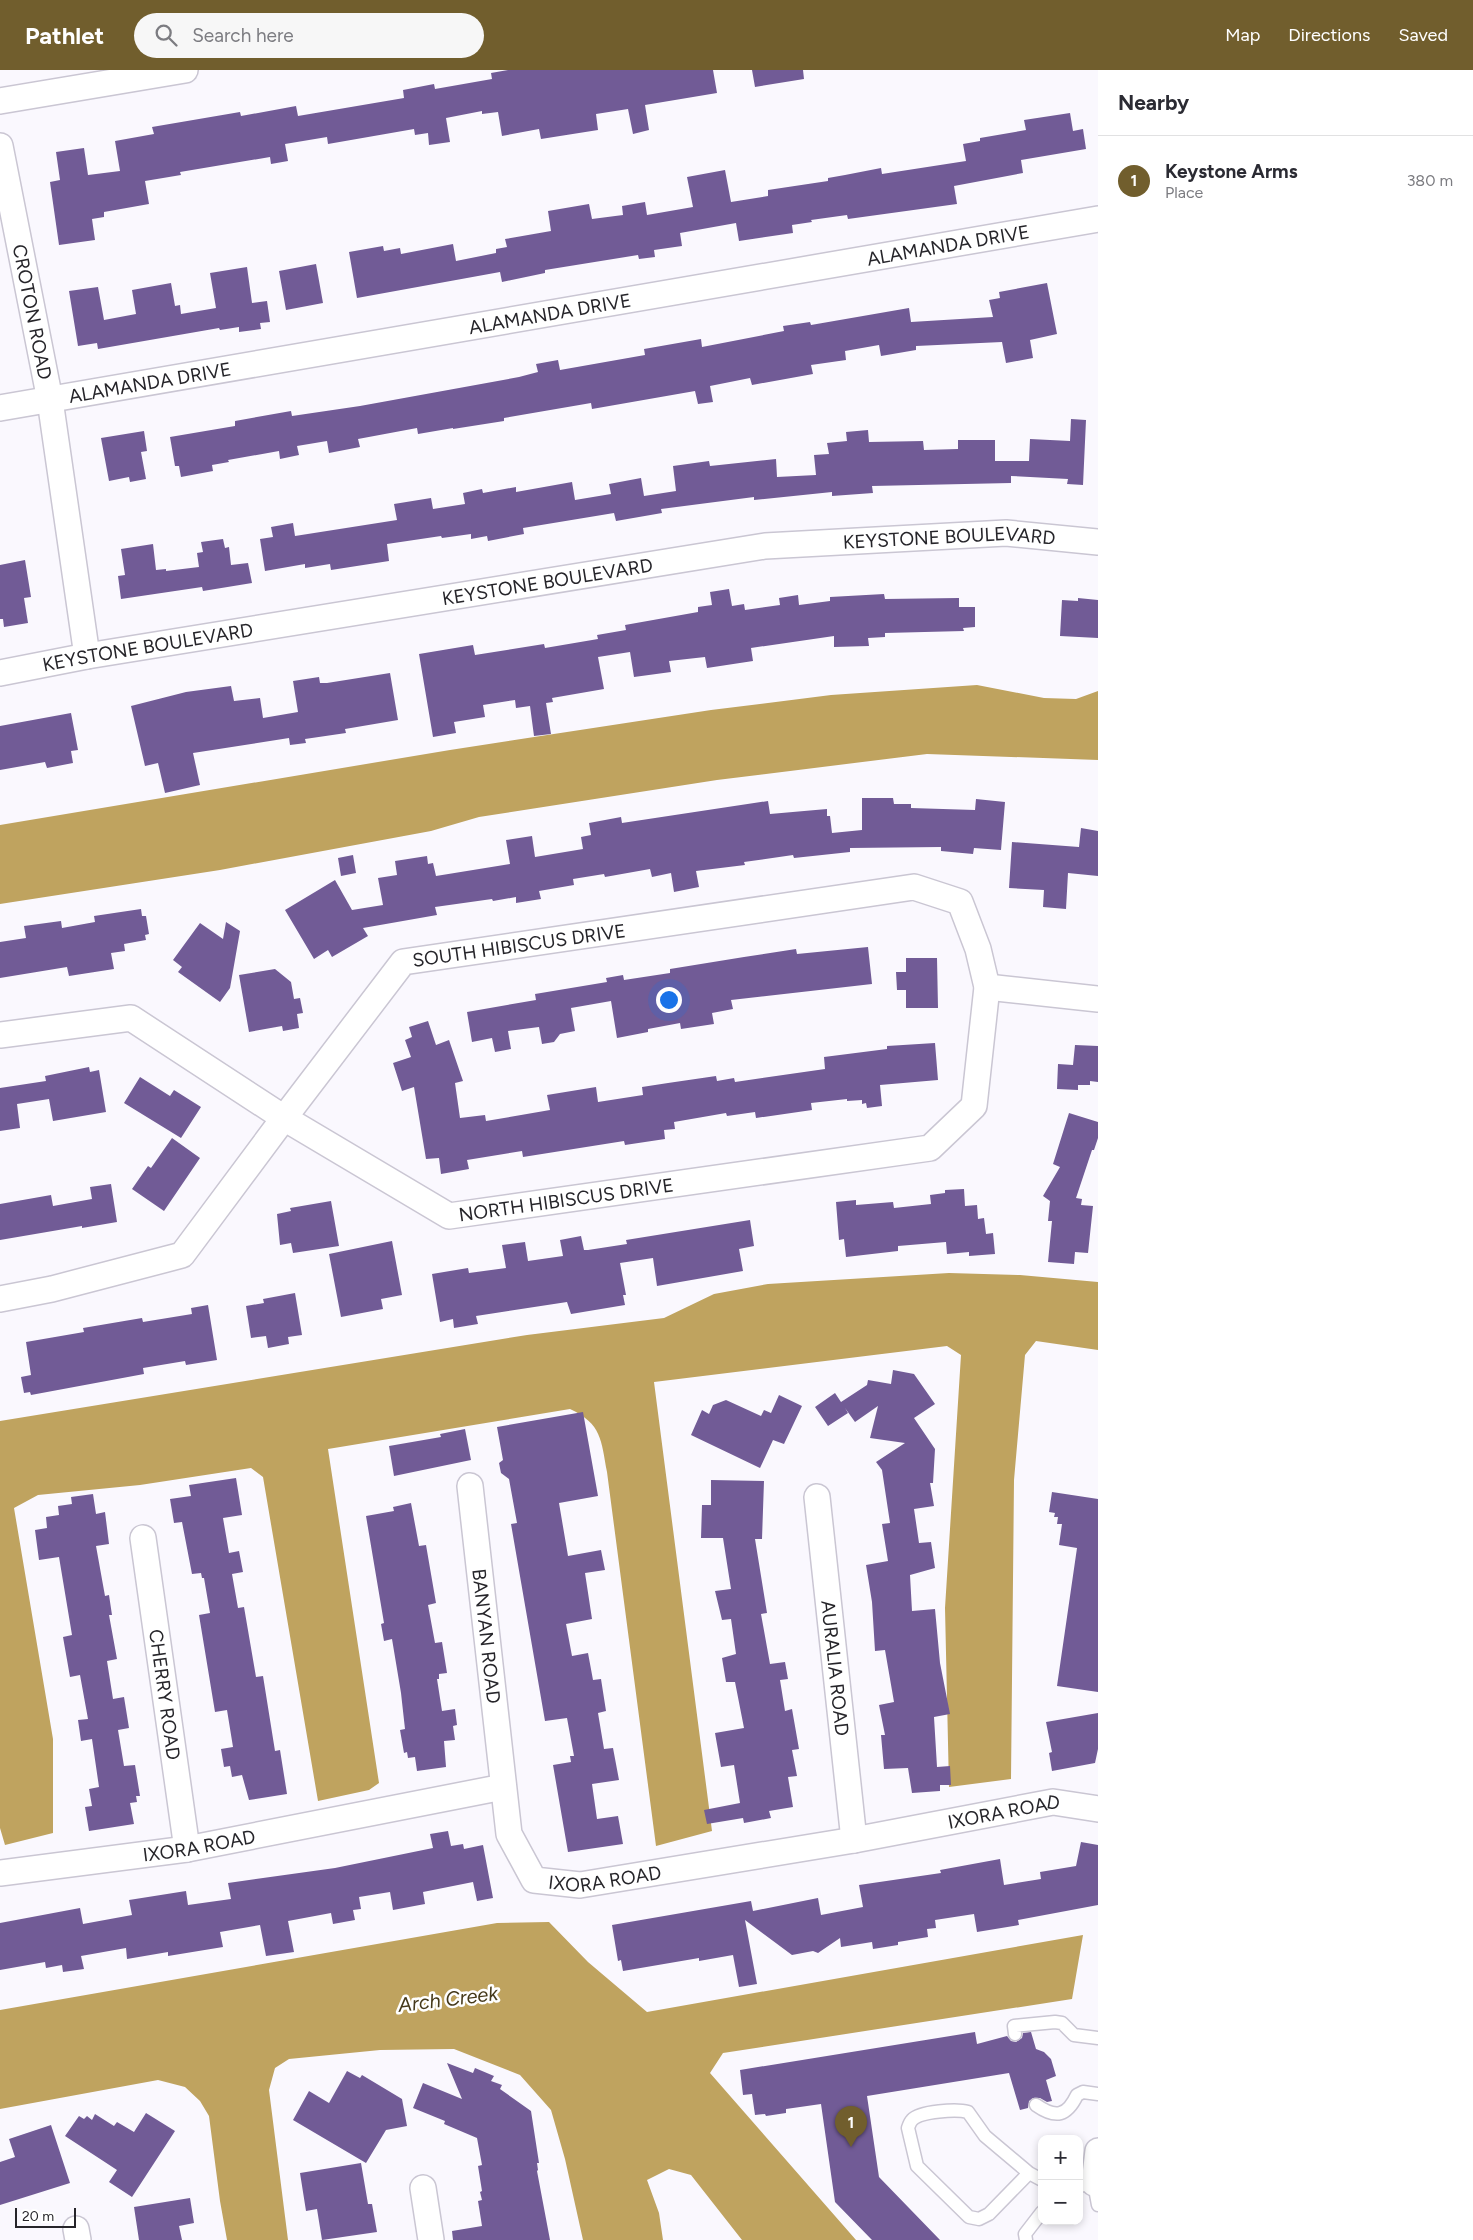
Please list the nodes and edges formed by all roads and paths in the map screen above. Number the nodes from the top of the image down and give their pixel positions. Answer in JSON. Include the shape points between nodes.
{"nodes":[{"id":1,"x":185,"y":70,"type":"edge"},
{"id":2,"x":0,"y":101,"type":"edge"},
{"id":3,"x":0,"y":146,"type":"edge"},
{"id":4,"x":1098,"y":220,"type":"edge"},
{"id":5,"x":50,"y":400,"type":"junction"},
{"id":6,"x":0,"y":408,"type":"edge"},
{"id":7,"x":1098,"y":542,"type":"edge"},
{"id":8,"x":86,"y":656,"type":"junction"},
{"id":9,"x":0,"y":672,"type":"edge"},
{"id":10,"x":987,"y":987,"type":"junction"},
{"id":11,"x":1098,"y":999,"type":"edge"},
{"id":12,"x":0,"y":1035,"type":"edge"},
{"id":13,"x":284,"y":1118,"type":"junction"},
{"id":14,"x":0,"y":1299,"type":"edge"},
{"id":15,"x":470,"y":1486,"type":"dead end"},
{"id":16,"x":817,"y":1497,"type":"dead end"},
{"id":17,"x":143,"y":1538,"type":"dead end"},
{"id":18,"x":503,"y":1787,"type":"junction"},
{"id":19,"x":1098,"y":1809,"type":"edge"},
{"id":20,"x":854,"y":1840,"type":"junction"},
{"id":21,"x":187,"y":1849,"type":"junction"},
{"id":22,"x":0,"y":1873,"type":"edge"},
{"id":23,"x":1015,"y":2034,"type":"dead end"},
{"id":24,"x":1098,"y":2038,"type":"edge"},
{"id":25,"x":1098,"y":2094,"type":"edge"},
{"id":26,"x":1036,"y":2105,"type":"dead end"},
{"id":27,"x":1098,"y":2151,"type":"edge"},
{"id":28,"x":1029,"y":2173,"type":"junction"},
{"id":29,"x":1038,"y":2178,"type":"edge"},
{"id":30,"x":423,"y":2188,"type":"dead end"},
{"id":31,"x":1090,"y":2191,"type":"edge"},
{"id":32,"x":1038,"y":2217,"type":"edge"},
{"id":33,"x":431,"y":2240,"type":"edge"},
{"id":34,"x":1026,"y":2240,"type":"edge"}],
"edges":[{"from":1,"to":2,"type":"street"},
{"from":3,"to":5,"type":"street","name":"CROTON ROAD"},
{"from":4,"to":5,"type":"street","name":"ALAMANDA DRIVE"},
{"from":5,"to":6,"type":"street","name":"ALAMANDA DRIVE"},
{"from":5,"to":8,"type":"street","name":"CROTON ROAD"},
{"from":7,"to":8,"type":"street","name":"KEYSTONE BOULEVARD","via":[[1006,533],[765,546]]},
{"from":8,"to":9,"type":"street","name":"KEYSTONE BOULEVARD"},
{"from":10,"to":11,"type":"street"},
{"from":10,"to":13,"type":"street","name":"SOUTH HIBISCUS DRIVE","via":[[978,948],[960,902],[914,887],[404,962]]},
{"from":10,"to":13,"type":"street","name":"NORTH HIBISCUS DRIVE","via":[[974,1106],[930,1148],[449,1216]]},
{"from":12,"to":13,"type":"street","via":[[131,1018]]},
{"from":13,"to":14,"type":"street","via":[[182,1255]]},
{"from":15,"to":18,"type":"street","name":"BANYAN ROAD"},
{"from":16,"to":20,"type":"street","name":"AURALIA ROAD"},
{"from":17,"to":21,"type":"street","name":"CHERRY ROAD"},
{"from":18,"to":20,"type":"street","name":"IXORA ROAD","via":[[509,1834],[534,1880],[580,1885]]},
{"from":18,"to":21,"type":"street","name":"IXORA ROAD"},
{"from":19,"to":20,"type":"street","name":"IXORA ROAD","via":[[1053,1802]]},
{"from":21,"to":22,"type":"street","name":"IXORA ROAD"},
{"from":23,"to":24,"type":"lane","via":[[1014,2026],[1055,2022],[1062,2023],[1074,2034]]},
{"from":25,"to":26,"type":"lane","via":[[1083,2092],[1077,2095],[1071,2108],[1055,2114]]},
{"from":27,"to":31,"type":"street"},
{"from":28,"to":28,"type":"lane","via":[[988,2214],[979,2219],[969,2217],[917,2166],[908,2128],[913,2119],[921,2115],[959,2110],[968,2112],[985,2136]]},
{"from":28,"to":29,"type":"lane"},
{"from":30,"to":33,"type":"street"},
{"from":32,"to":34,"type":"lane","via":[[1025,2234]]}]}
